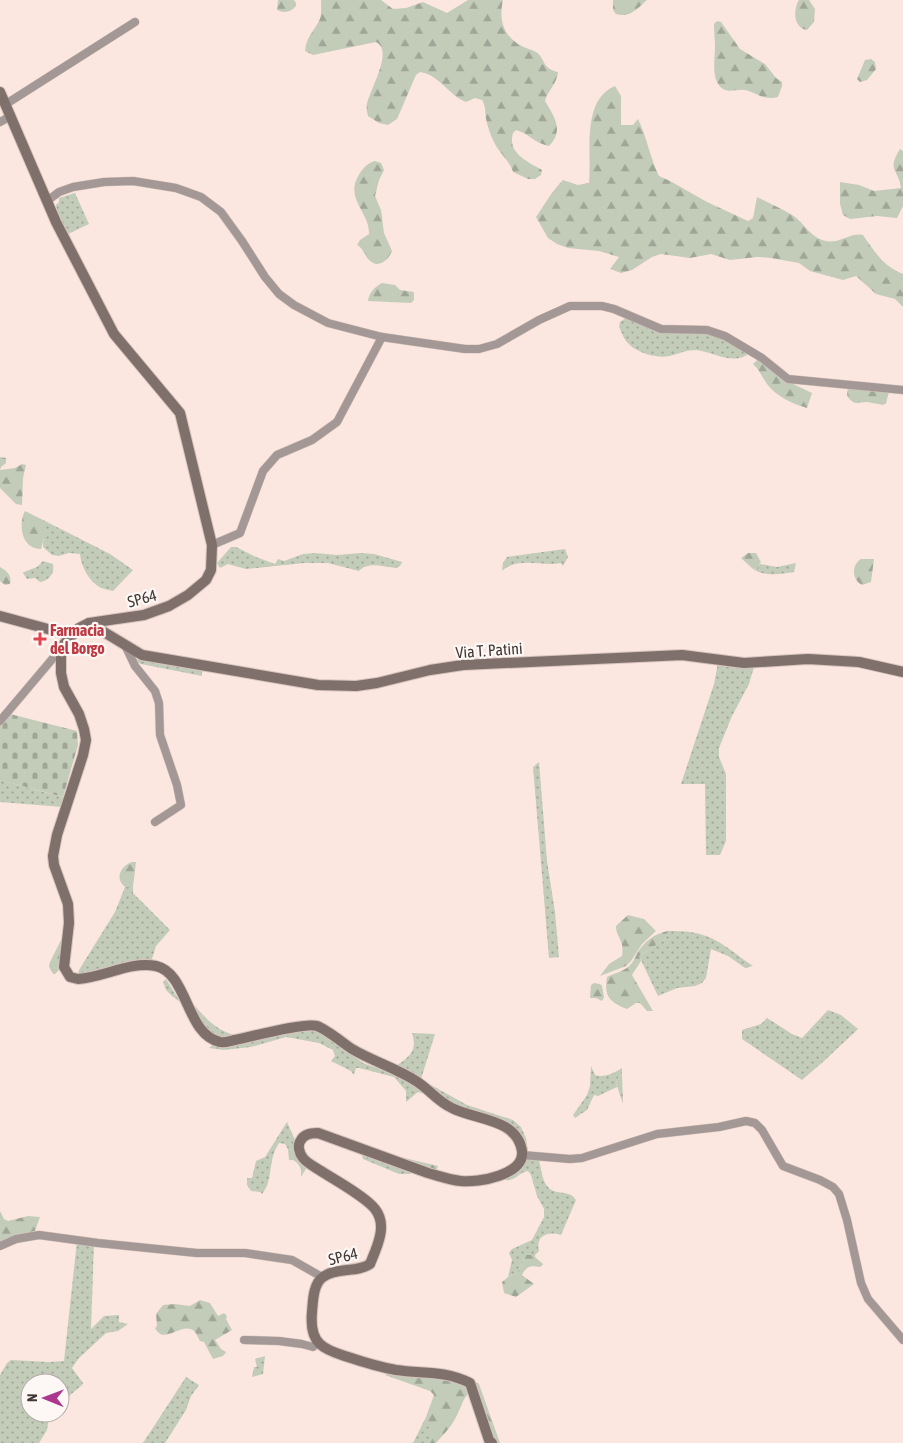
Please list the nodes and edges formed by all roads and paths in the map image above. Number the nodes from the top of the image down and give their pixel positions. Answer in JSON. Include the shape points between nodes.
{"nodes":[{"id":1,"x":135,"y":22,"type":"dead end"},
{"id":2,"x":0,"y":92,"type":"edge"},
{"id":3,"x":6,"y":104,"type":"junction"},
{"id":4,"x":11,"y":116,"type":"junction"},
{"id":5,"x":0,"y":122,"type":"edge"},
{"id":6,"x":48,"y":201,"type":"junction"},
{"id":7,"x":382,"y":337,"type":"junction"},
{"id":8,"x":903,"y":390,"type":"edge"},
{"id":9,"x":212,"y":545,"type":"junction"},
{"id":10,"x":0,"y":616,"type":"edge"},
{"id":11,"x":89,"y":623,"type":"junction"},
{"id":12,"x":70,"y":635,"type":"junction"},
{"id":13,"x":125,"y":645,"type":"junction"},
{"id":14,"x":62,"y":655,"type":"junction"},
{"id":15,"x":903,"y":672,"type":"edge"},
{"id":16,"x":0,"y":721,"type":"edge"},
{"id":17,"x":155,"y":822,"type":"dead end"},
{"id":18,"x":522,"y":1155,"type":"junction"},
{"id":19,"x":0,"y":1246,"type":"edge"},
{"id":20,"x":322,"y":1277,"type":"junction"},
{"id":21,"x":244,"y":1340,"type":"dead end"},
{"id":22,"x":903,"y":1340,"type":"edge"},
{"id":23,"x":318,"y":1342,"type":"junction"},
{"id":24,"x":492,"y":1443,"type":"edge"}],
"edges":[{"from":1,"to":3,"type":"street"},
{"from":2,"to":3,"type":"street","number":"SP64"},
{"from":3,"to":4,"type":"street","number":"SP64"},
{"from":4,"to":5,"type":"street"},
{"from":4,"to":6,"type":"street","number":"SP64"},
{"from":6,"to":7,"type":"street","via":[[73,186],[133,181],[176,188],[201,197],[221,212],[279,294],[328,323]]},
{"from":6,"to":9,"type":"street","number":"SP64","via":[[114,334],[180,413]]},
{"from":7,"to":8,"type":"street","via":[[479,349],[497,344],[570,306],[602,306],[661,329],[707,330],[725,336],[762,358],[788,379]]},
{"from":7,"to":9,"type":"street","via":[[337,422],[312,440],[277,455],[263,471],[240,533]]},
{"from":9,"to":11,"type":"street","name":"SP64","number":"SP64","via":[[212,570],[206,580],[188,595],[144,615]]},
{"from":10,"to":12,"type":"street"},
{"from":11,"to":12,"type":"street","name":"SP64","number":"SP64"},
{"from":11,"to":13,"type":"street","name":"Via T. Patini"},
{"from":12,"to":14,"type":"street"},
{"from":13,"to":15,"type":"street","name":"Via T. Patini","via":[[142,655],[318,685],[363,685],[463,666],[682,655],[744,663],[808,659],[859,662]]},
{"from":13,"to":17,"type":"street","via":[[159,702],[160,735],[181,801],[181,805]]},
{"from":14,"to":16,"type":"street","via":[[54,657]]},
{"from":14,"to":18,"type":"street","via":[[64,687],[79,714],[86,740],[57,835],[54,856],[54,866],[68,904],[64,967],[70,977],[85,978],[134,966],[159,967],[172,976],[207,1036],[221,1042],[316,1026],[354,1050],[417,1081],[443,1104],[505,1126],[520,1142]]},
{"from":18,"to":20,"type":"street","name":"SP64","number":"SP64","via":[[510,1171],[479,1180],[461,1181],[318,1132],[308,1134],[299,1142],[301,1156],[375,1208],[381,1223],[378,1246],[370,1264]]},
{"from":18,"to":22,"type":"street","via":[[582,1158],[657,1134],[746,1121],[755,1123],[783,1166],[820,1180],[839,1194],[868,1299]]},
{"from":19,"to":20,"type":"street","via":[[39,1235],[197,1252],[245,1252],[292,1260]]},
{"from":20,"to":23,"type":"street","name":"SP64","number":"SP64","via":[[315,1291],[311,1317]]},
{"from":21,"to":23,"type":"street","via":[[279,1341],[313,1347]]},
{"from":23,"to":24,"type":"street","via":[[327,1349],[367,1364],[450,1375],[470,1383]]}]}
